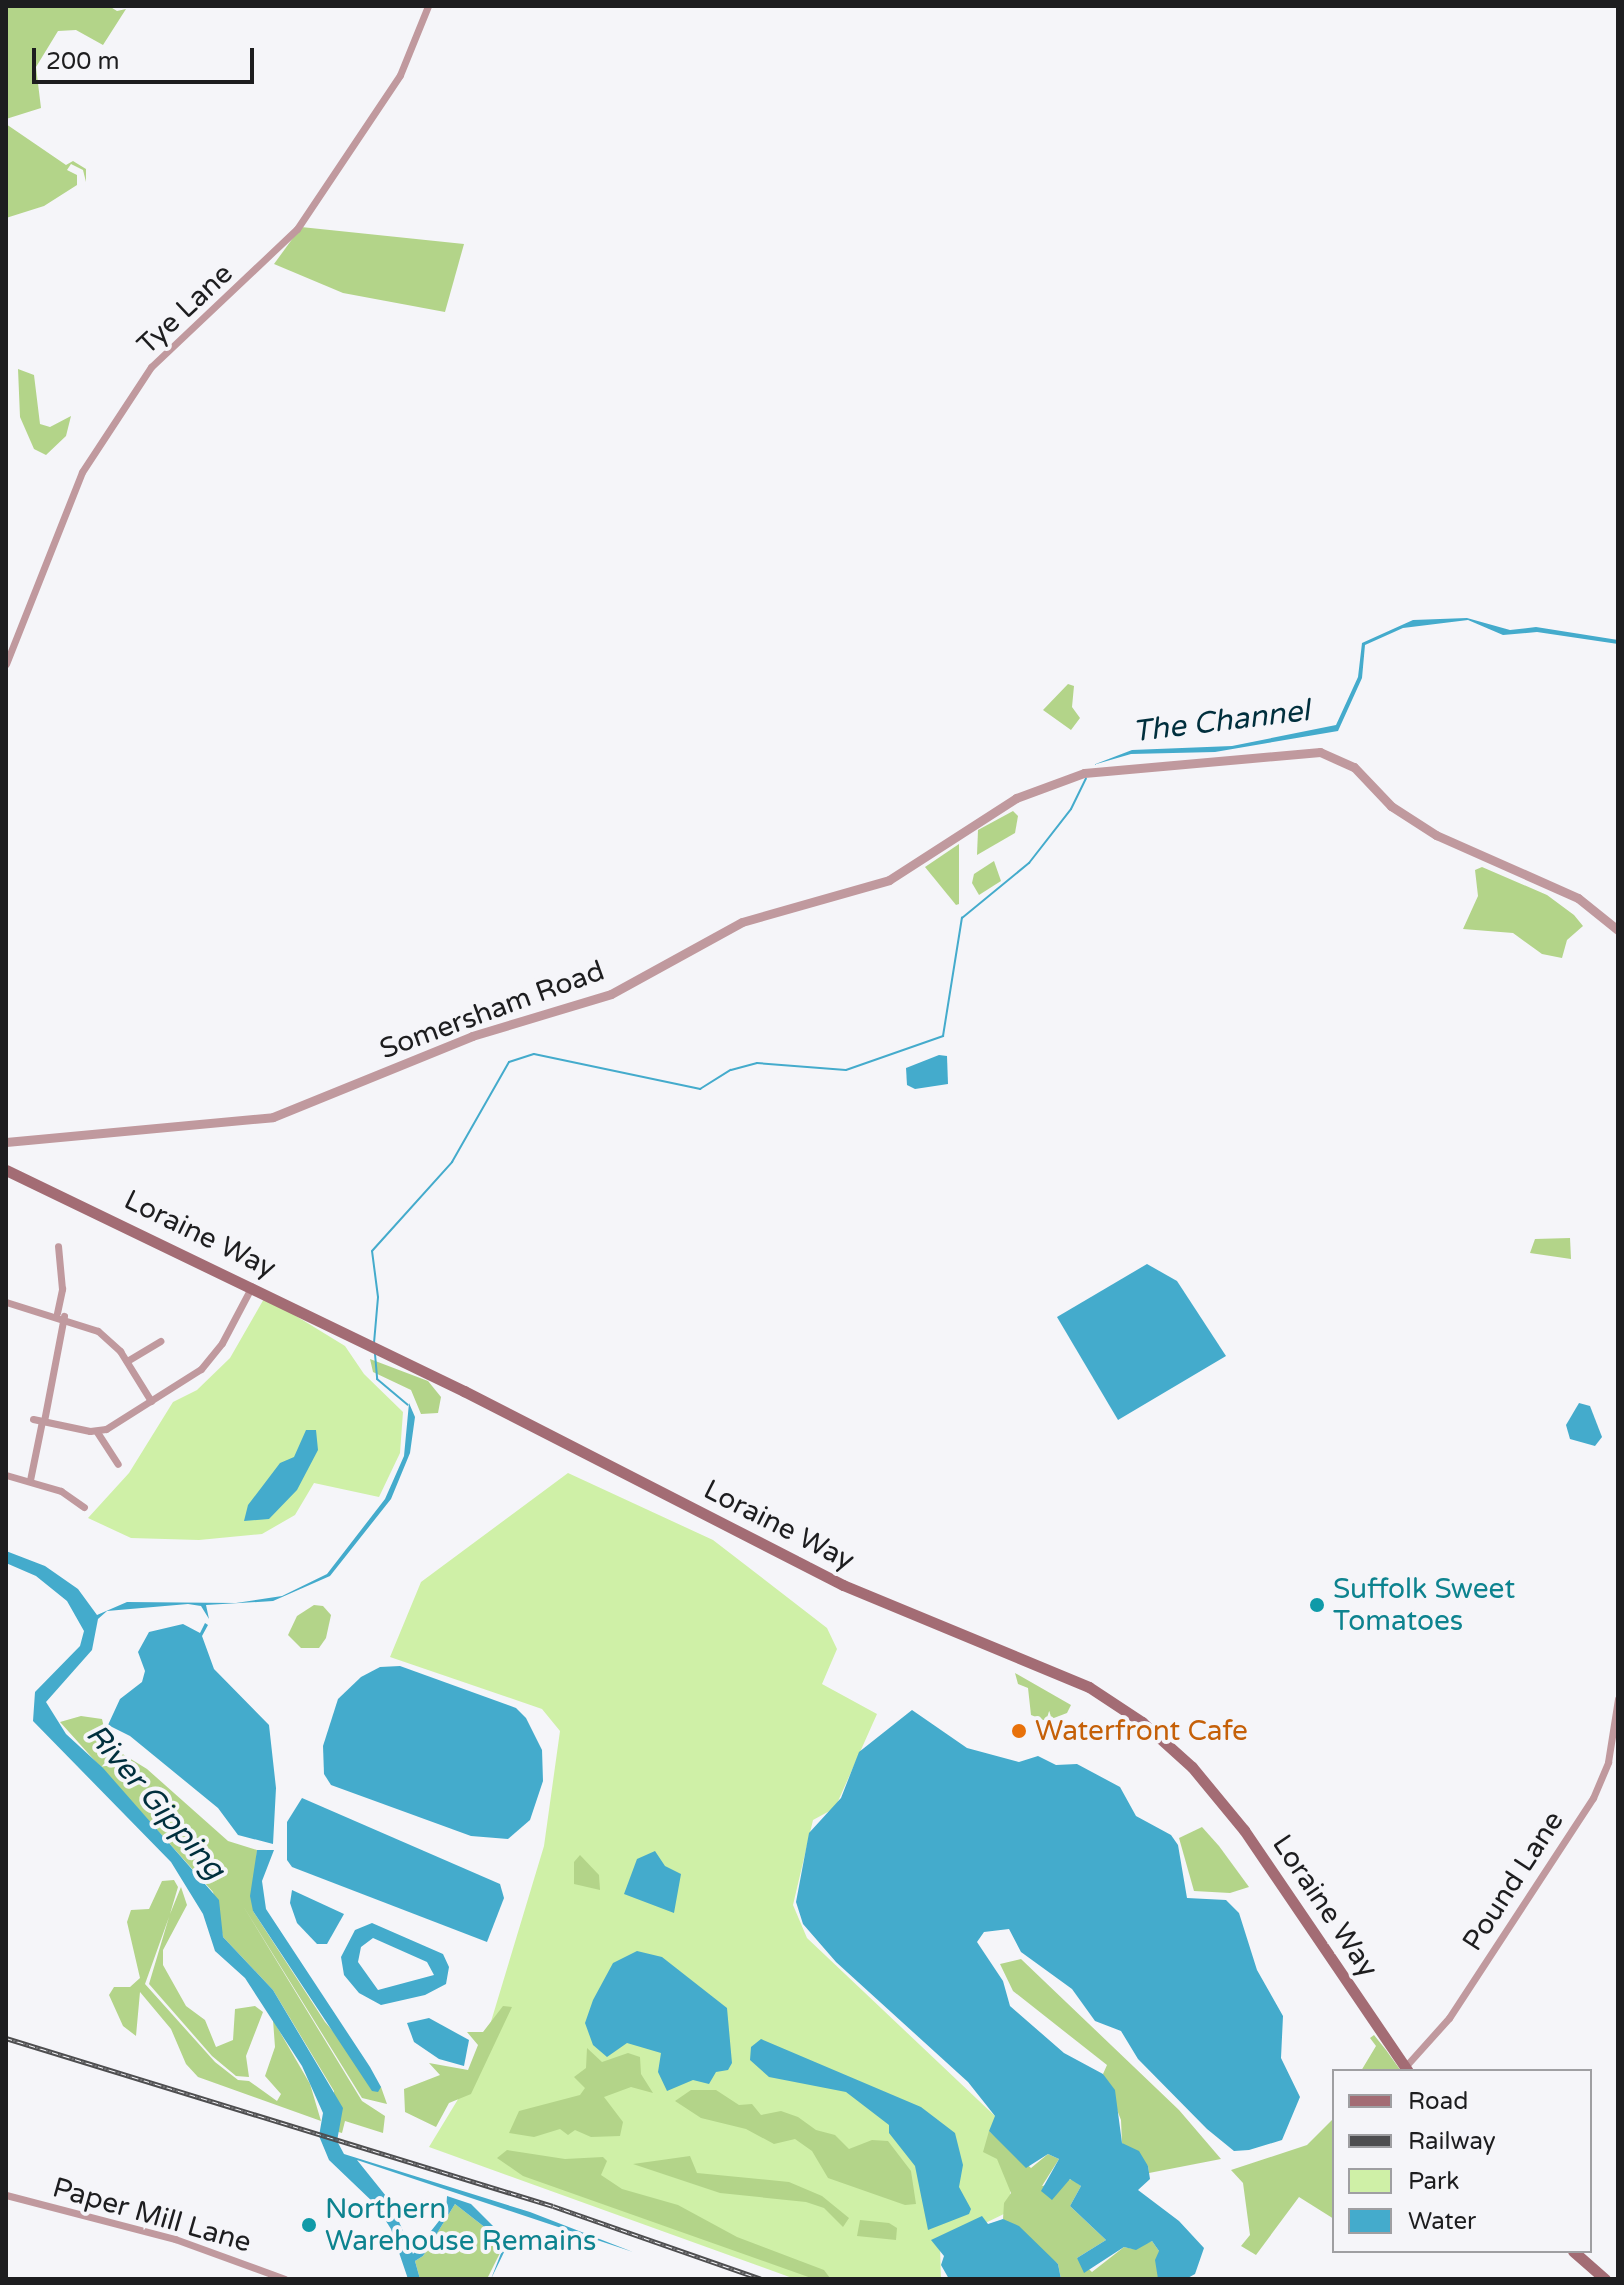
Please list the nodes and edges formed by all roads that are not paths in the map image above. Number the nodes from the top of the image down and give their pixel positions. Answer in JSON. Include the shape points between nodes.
{"nodes":[{"id":1,"x":428,"y":6,"type":"edge"},
{"id":2,"x":6,"y":664,"type":"edge"},
{"id":3,"x":1618,"y":930,"type":"edge"},
{"id":4,"x":6,"y":1142,"type":"edge"},
{"id":5,"x":6,"y":1170,"type":"edge"},
{"id":6,"x":58,"y":1246,"type":"dead end"},
{"id":7,"x":252,"y":1286,"type":"junction"},
{"id":8,"x":6,"y":1302,"type":"edge"},
{"id":9,"x":60,"y":1314,"type":"junction"},
{"id":10,"x":160,"y":1341,"type":"dead end"},
{"id":11,"x":127,"y":1361,"type":"junction"},
{"id":12,"x":151,"y":1401,"type":"junction"},
{"id":13,"x":33,"y":1419,"type":"dead end"},
{"id":14,"x":43,"y":1421,"type":"junction"},
{"id":15,"x":97,"y":1432,"type":"junction"},
{"id":16,"x":118,"y":1464,"type":"dead end"},
{"id":17,"x":6,"y":1475,"type":"edge"},
{"id":18,"x":30,"y":1480,"type":"junction"},
{"id":19,"x":66,"y":1480,"type":"dead end"},
{"id":20,"x":61,"y":1491,"type":"junction"},
{"id":21,"x":84,"y":1507,"type":"dead end"},
{"id":22,"x":1618,"y":1699,"type":"edge"},
{"id":23,"x":1407,"y":2069,"type":"edge"},
{"id":24,"x":6,"y":2195,"type":"edge"},
{"id":25,"x":1575,"y":2253,"type":"edge"},
{"id":26,"x":285,"y":2279,"type":"edge"},
{"id":27,"x":1605,"y":2279,"type":"edge"}],
"edges":[{"from":1,"to":2,"type":"street","name":"Tye Lane","via":[[400,75],[297,229],[151,367],[82,472]]},
{"from":3,"to":4,"type":"street","name":"Somersham Road","via":[[1578,898],[1436,835],[1391,806],[1354,767],[1320,752],[1084,773],[1016,798],[889,880],[742,922],[611,994],[472,1036],[273,1117]]},
{"from":5,"to":7,"type":"main road","name":"Loraine Way"},
{"from":6,"to":9,"type":"street"},
{"from":7,"to":12,"type":"street","via":[[212,1358]]},
{"from":7,"to":23,"type":"main road","name":"Loraine Way","via":[[843,1585],[1089,1687],[1142,1722],[1192,1767],[1244,1830]]},
{"from":8,"to":9,"type":"street"},
{"from":9,"to":11,"type":"street","via":[[104,1334]]},
{"from":9,"to":14,"type":"street"},
{"from":10,"to":11,"type":"street"},
{"from":11,"to":12,"type":"street"},
{"from":12,"to":15,"type":"street"},
{"from":13,"to":14,"type":"street"},
{"from":14,"to":15,"type":"street"},
{"from":14,"to":18,"type":"street"},
{"from":15,"to":16,"type":"street"},
{"from":17,"to":18,"type":"street"},
{"from":18,"to":20,"type":"street"},
{"from":19,"to":20,"type":"street"},
{"from":20,"to":21,"type":"street"},
{"from":22,"to":23,"type":"street","name":"Pound Lane","via":[[1608,1762],[1593,1798],[1449,2018]]},
{"from":24,"to":26,"type":"street","name":"Paper Mill Lane","via":[[175,2239]]},
{"from":25,"to":27,"type":"main road"}]}
